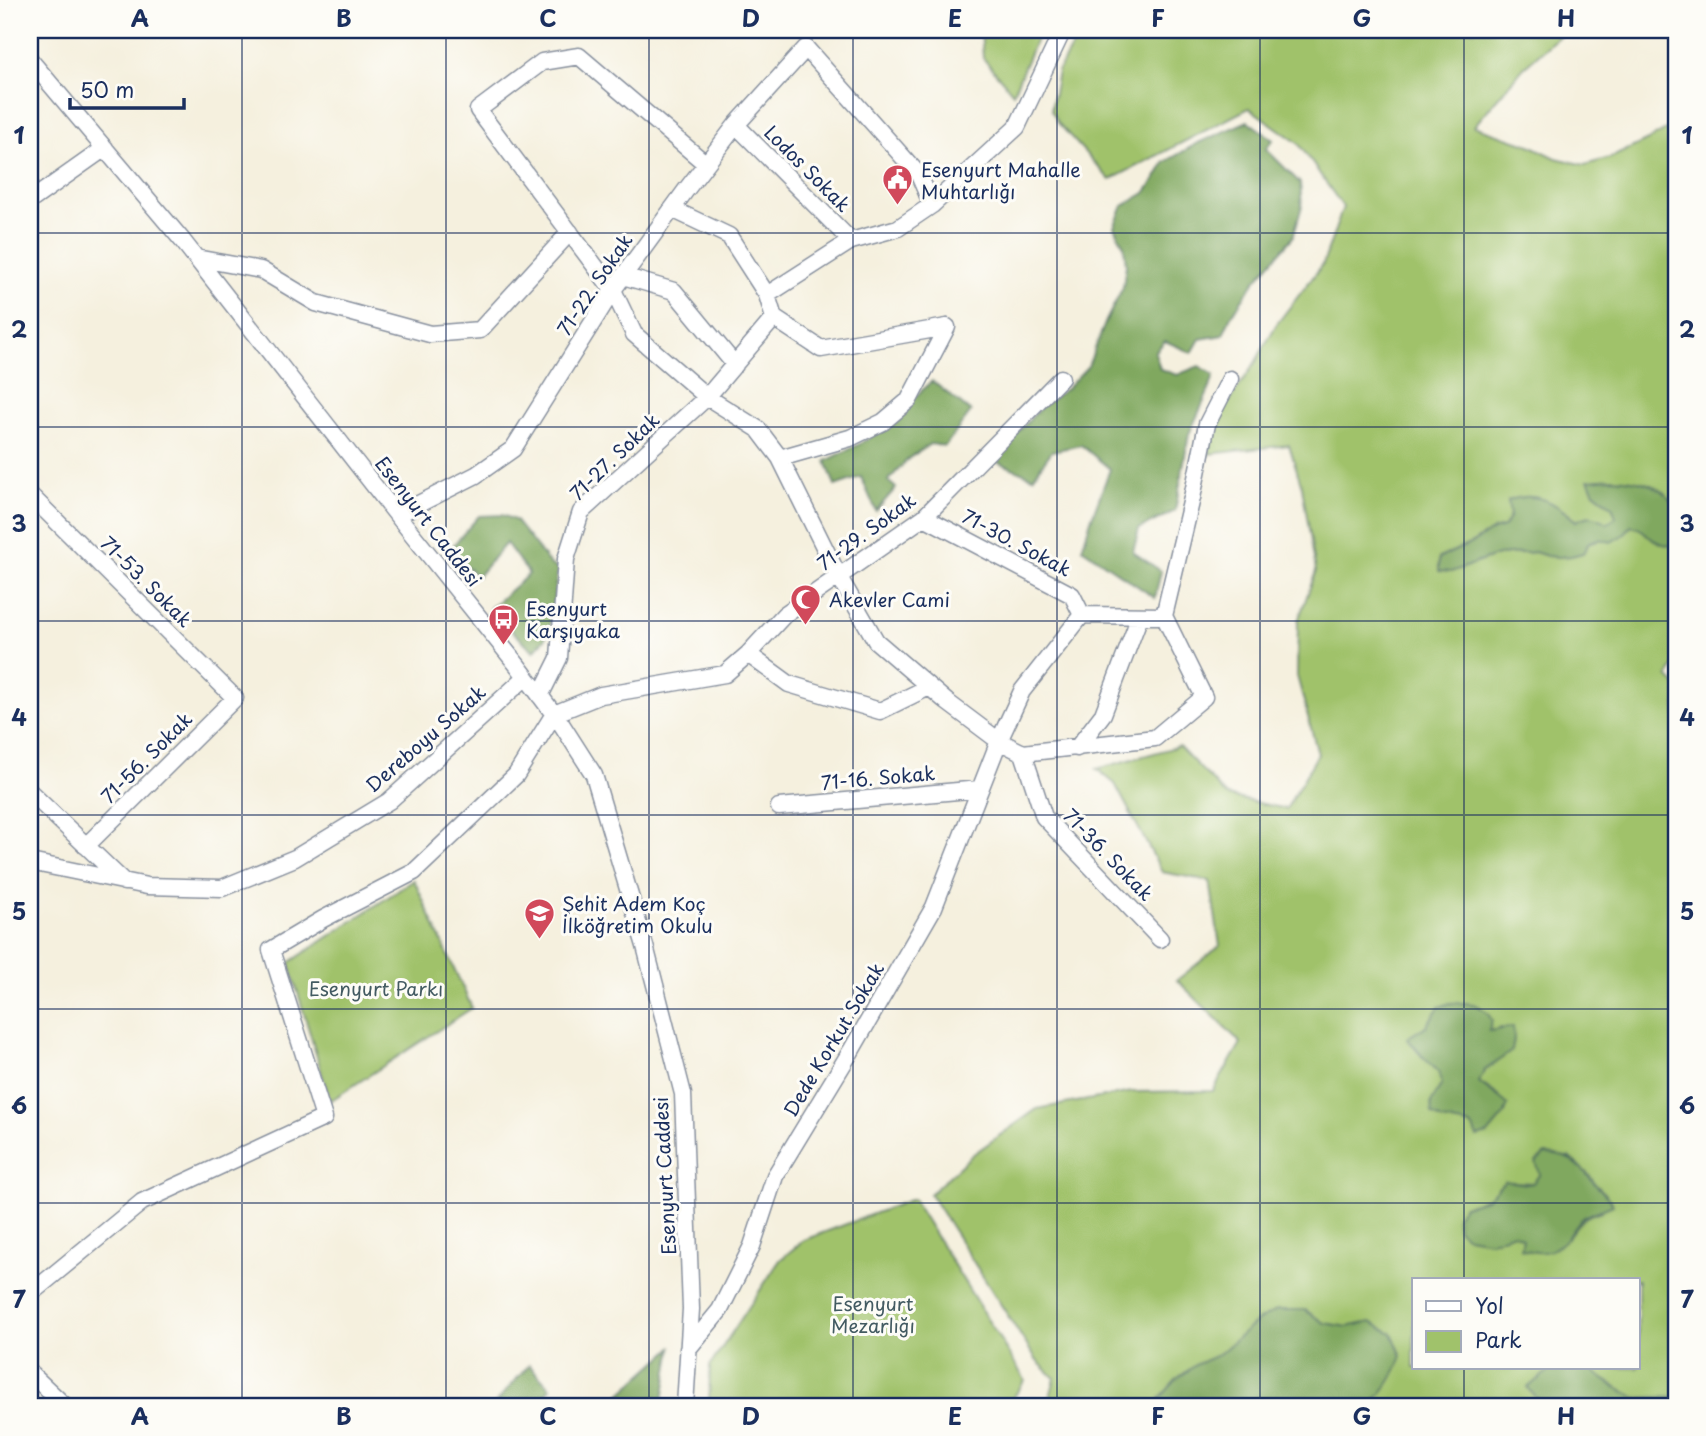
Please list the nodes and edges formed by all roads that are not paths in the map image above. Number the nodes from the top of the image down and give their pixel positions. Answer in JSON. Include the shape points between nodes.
{"nodes":[{"id":1,"x":1063,"y":30,"type":"edge"},
{"id":2,"x":30,"y":60,"type":"edge"},
{"id":3,"x":736,"y":125,"type":"junction"},
{"id":4,"x":105,"y":148,"type":"junction"},
{"id":5,"x":706,"y":164,"type":"junction"},
{"id":6,"x":30,"y":201,"type":"edge"},
{"id":7,"x":932,"y":205,"type":"junction"},
{"id":8,"x":672,"y":209,"type":"junction"},
{"id":9,"x":570,"y":232,"type":"junction"},
{"id":10,"x":851,"y":241,"type":"junction"},
{"id":11,"x":196,"y":258,"type":"junction"},
{"id":12,"x":623,"y":276,"type":"junction"},
{"id":13,"x":613,"y":290,"type":"junction"},
{"id":14,"x":767,"y":295,"type":"junction"},
{"id":15,"x":774,"y":318,"type":"junction"},
{"id":16,"x":735,"y":365,"type":"junction"},
{"id":17,"x":1061,"y":378,"type":"dead end"},
{"id":18,"x":1230,"y":379,"type":"dead end"},
{"id":19,"x":707,"y":397,"type":"junction"},
{"id":20,"x":780,"y":458,"type":"junction"},
{"id":21,"x":30,"y":495,"type":"edge"},
{"id":22,"x":397,"y":515,"type":"junction"},
{"id":23,"x":924,"y":517,"type":"junction"},
{"id":24,"x":839,"y":577,"type":"junction"},
{"id":25,"x":1082,"y":615,"type":"junction"},
{"id":26,"x":1140,"y":616,"type":"junction"},
{"id":27,"x":1164,"y":616,"type":"junction"},
{"id":28,"x":748,"y":654,"type":"junction"},
{"id":29,"x":526,"y":677,"type":"junction"},
{"id":30,"x":929,"y":687,"type":"junction"},
{"id":31,"x":540,"y":696,"type":"junction"},
{"id":32,"x":235,"y":698,"type":"joint"},
{"id":33,"x":554,"y":714,"type":"junction"},
{"id":34,"x":999,"y":741,"type":"junction"},
{"id":35,"x":1077,"y":748,"type":"junction"},
{"id":36,"x":1023,"y":753,"type":"junction"},
{"id":37,"x":980,"y":789,"type":"junction"},
{"id":38,"x":30,"y":792,"type":"edge"},
{"id":39,"x":779,"y":807,"type":"dead end"},
{"id":40,"x":86,"y":846,"type":"junction"},
{"id":41,"x":30,"y":862,"type":"edge"},
{"id":42,"x":124,"y":882,"type":"junction"},
{"id":43,"x":1160,"y":939,"type":"dead end"},
{"id":44,"x":30,"y":1294,"type":"edge"},
{"id":45,"x":688,"y":1349,"type":"junction"},
{"id":46,"x":30,"y":1373,"type":"edge"},
{"id":47,"x":65,"y":1406,"type":"edge"},
{"id":48,"x":685,"y":1406,"type":"edge"}],
"edges":[{"from":1,"to":7,"type":"street","via":[[1017,127]]},
{"from":2,"to":4,"type":"street","name":"Esenyurt Caddesi"},
{"from":3,"to":5,"type":"street","name":"71-22. Sokak"},
{"from":3,"to":7,"type":"street","name":"71-22. Sokak","via":[[806,48],[919,175]]},
{"from":3,"to":10,"type":"street","name":"Lodos Sokak"},
{"from":4,"to":6,"type":"street"},
{"from":4,"to":11,"type":"street","name":"Esenyurt Caddesi"},
{"from":5,"to":8,"type":"street","name":"71-22. Sokak"},
{"from":5,"to":9,"type":"street","via":[[579,56],[542,62],[478,110]]},
{"from":7,"to":10,"type":"street","via":[[898,228]]},
{"from":8,"to":12,"type":"street","name":"71-22. Sokak"},
{"from":8,"to":14,"type":"street","via":[[729,236]]},
{"from":9,"to":11,"type":"street","via":[[480,330],[430,334],[316,303],[261,270]]},
{"from":9,"to":13,"type":"street"},
{"from":10,"to":14,"type":"street"},
{"from":11,"to":22,"type":"street","name":"Esenyurt Caddesi"},
{"from":12,"to":13,"type":"street","name":"71-22. Sokak"},
{"from":12,"to":16,"type":"street","via":[[674,291]]},
{"from":13,"to":19,"type":"street","via":[[634,334]]},
{"from":13,"to":22,"type":"street","name":"71-22. Sokak","via":[[513,449],[476,475]]},
{"from":14,"to":15,"type":"street"},
{"from":15,"to":16,"type":"street","name":"71-27. Sokak"},
{"from":15,"to":20,"type":"street","via":[[821,349],[947,327],[909,400],[883,422],[850,438]]},
{"from":16,"to":19,"type":"street","name":"71-27. Sokak"},
{"from":17,"to":23,"type":"street","name":"71-29. Sokak"},
{"from":18,"to":27,"type":"street","via":[[1207,424]]},
{"from":19,"to":20,"type":"street","via":[[758,429]]},
{"from":19,"to":31,"type":"street","name":"71-27. Sokak","via":[[581,512],[566,559],[559,658]]},
{"from":20,"to":24,"type":"street"},
{"from":21,"to":32,"type":"street","name":"71-53. Sokak"},
{"from":22,"to":29,"type":"street","name":"Esenyurt Caddesi"},
{"from":23,"to":24,"type":"street","name":"71-29. Sokak"},
{"from":23,"to":25,"type":"street","name":"71-30. Sokak","via":[[1072,595]]},
{"from":24,"to":28,"type":"street","name":"71-29. Sokak","via":[[785,614]]},
{"from":24,"to":30,"type":"street","via":[[876,641]]},
{"from":25,"to":26,"type":"street"},
{"from":25,"to":34,"type":"street","name":"Dede Korkut Sokak","via":[[1023,691]]},
{"from":26,"to":27,"type":"street"},
{"from":26,"to":35,"type":"street","via":[[1103,714]]},
{"from":27,"to":35,"type":"street","via":[[1204,697],[1155,738]]},
{"from":28,"to":30,"type":"street","via":[[789,684],[880,711]]},
{"from":28,"to":33,"type":"street","name":"71-29. Sokak","via":[[725,674],[601,695]]},
{"from":29,"to":31,"type":"street","name":"Esenyurt Caddesi"},
{"from":29,"to":42,"type":"street","name":"Dereboyu Sokak","via":[[389,801],[295,858],[222,888]]},
{"from":30,"to":34,"type":"street"},
{"from":31,"to":33,"type":"street","name":"Esenyurt Caddesi"},
{"from":32,"to":40,"type":"street","name":"71-56. Sokak"},
{"from":33,"to":44,"type":"street","via":[[516,775],[414,872],[271,950],[324,1118],[142,1202]]},
{"from":33,"to":45,"type":"street","name":"Esenyurt Caddesi","via":[[594,775],[683,1094],[691,1309]]},
{"from":34,"to":36,"type":"street"},
{"from":34,"to":37,"type":"street","name":"Dede Korkut Sokak"},
{"from":35,"to":36,"type":"street"},
{"from":36,"to":43,"type":"street","name":"71-36. Sokak","via":[[1044,817]]},
{"from":37,"to":39,"type":"street","name":"71-16. Sokak"},
{"from":37,"to":45,"type":"street","name":"Dede Korkut Sokak","via":[[934,907],[775,1176],[752,1246],[720,1310]]},
{"from":38,"to":40,"type":"street"},
{"from":40,"to":42,"type":"street"},
{"from":41,"to":42,"type":"street","name":"Dereboyu Sokak"},
{"from":45,"to":48,"type":"street","name":"Esenyurt Caddesi"},
{"from":46,"to":47,"type":"street"}]}
